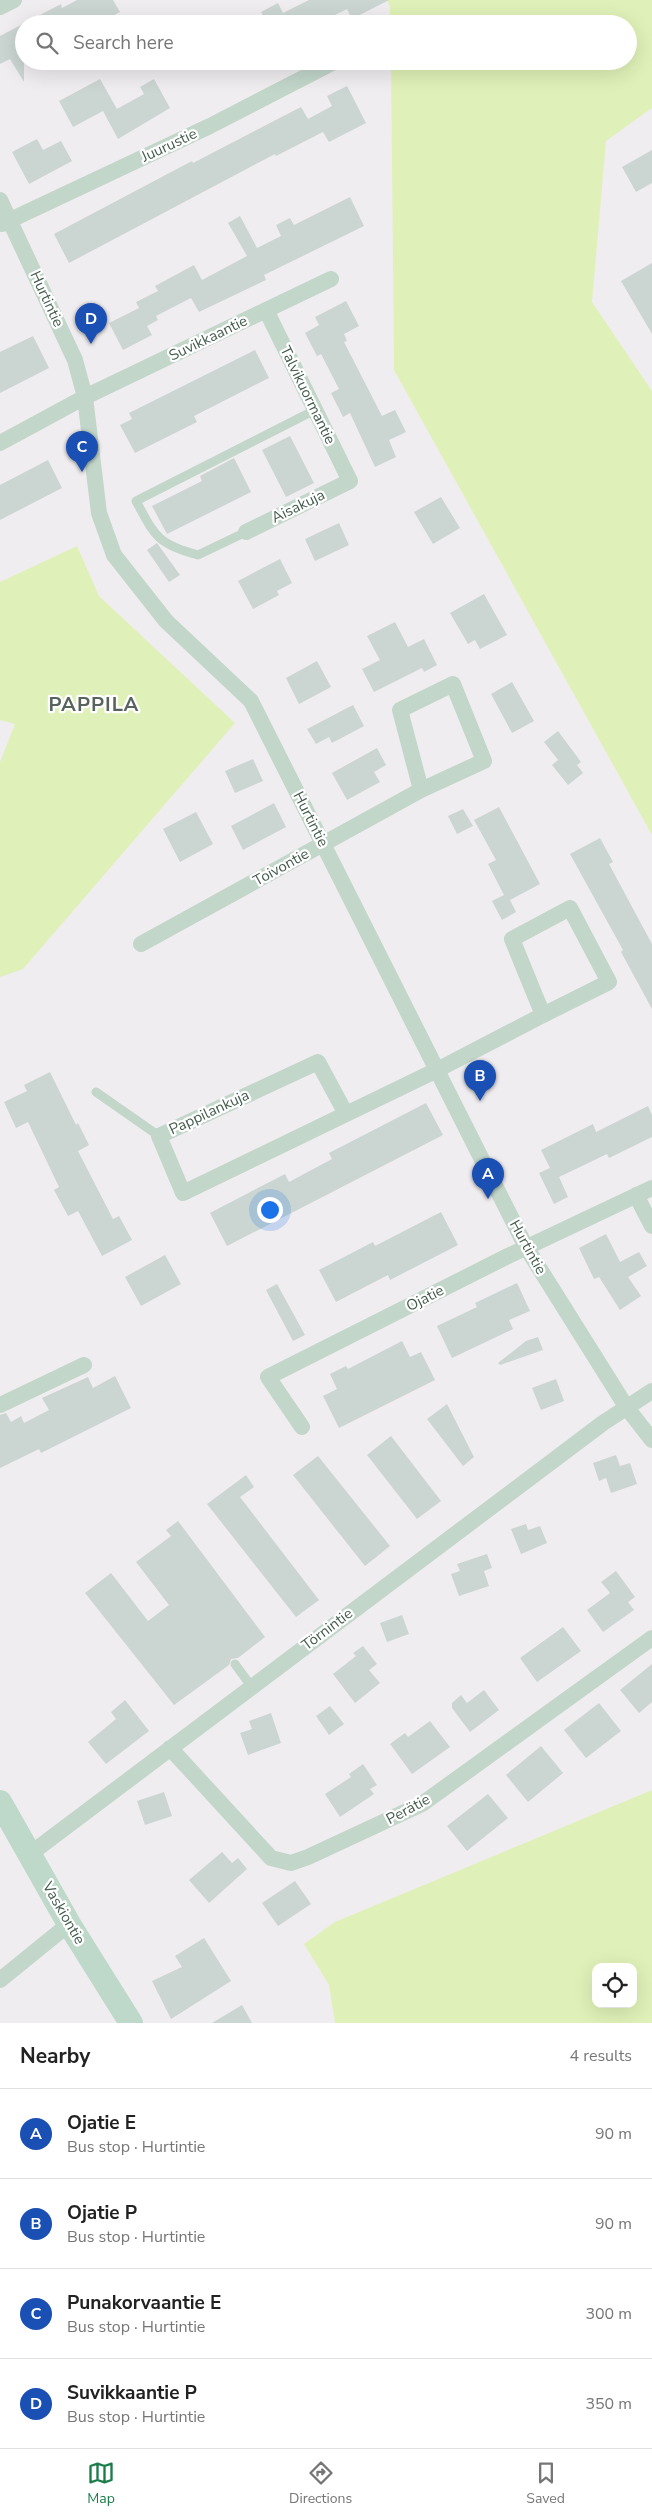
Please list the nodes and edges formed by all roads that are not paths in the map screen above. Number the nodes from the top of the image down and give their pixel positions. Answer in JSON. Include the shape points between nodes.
{"nodes":[{"id":1,"x":14,"y":0,"type":"edge"},
{"id":2,"x":0,"y":7,"type":"edge"},
{"id":3,"x":319,"y":70,"type":"edge"},
{"id":4,"x":0,"y":200,"type":"edge"},
{"id":5,"x":5,"y":222,"type":"edge"},
{"id":6,"x":331,"y":278,"type":"dead end"},
{"id":7,"x":266,"y":310,"type":"junction"},
{"id":8,"x":85,"y":397,"type":"junction"},
{"id":9,"x":315,"y":410,"type":"junction"},
{"id":10,"x":0,"y":443,"type":"edge"},
{"id":11,"x":350,"y":481,"type":"joint"},
{"id":12,"x":246,"y":532,"type":"joint"},
{"id":13,"x":421,"y":790,"type":"junction"},
{"id":14,"x":323,"y":843,"type":"junction"},
{"id":15,"x":141,"y":944,"type":"dead end"},
{"id":16,"x":543,"y":1015,"type":"junction"},
{"id":17,"x":437,"y":1070,"type":"junction"},
{"id":18,"x":96,"y":1092,"type":"dead end"},
{"id":19,"x":346,"y":1114,"type":"junction"},
{"id":20,"x":159,"y":1136,"type":"junction"},
{"id":21,"x":652,"y":1188,"type":"edge"},
{"id":22,"x":636,"y":1195,"type":"junction"},
{"id":23,"x":652,"y":1226,"type":"edge"},
{"id":24,"x":526,"y":1248,"type":"junction"},
{"id":25,"x":84,"y":1365,"type":"dead end"},
{"id":26,"x":652,"y":1391,"type":"edge"},
{"id":27,"x":0,"y":1406,"type":"edge"},
{"id":28,"x":627,"y":1408,"type":"junction"},
{"id":29,"x":302,"y":1426,"type":"dead end"},
{"id":30,"x":652,"y":1440,"type":"edge"},
{"id":31,"x":652,"y":1638,"type":"edge"},
{"id":32,"x":235,"y":1664,"type":"dead end"},
{"id":33,"x":251,"y":1686,"type":"junction"},
{"id":34,"x":170,"y":1748,"type":"junction"},
{"id":35,"x":0,"y":1802,"type":"edge"},
{"id":36,"x":30,"y":1854,"type":"junction"},
{"id":37,"x":69,"y":1924,"type":"junction"},
{"id":38,"x":0,"y":1980,"type":"edge"},
{"id":39,"x":131,"y":2023,"type":"edge"}],
"edges":[{"from":1,"to":2,"type":"street"},
{"from":3,"to":5,"type":"street","name":"Juurustie","via":[[210,126]]},
{"from":4,"to":5,"type":"street","name":"Hurtintie"},
{"from":5,"to":8,"type":"street","name":"Hurtintie","via":[[75,360]]},
{"from":6,"to":7,"type":"street","name":"Suvikkaantie"},
{"from":7,"to":8,"type":"street","name":"Suvikkaantie"},
{"from":7,"to":9,"type":"street","name":"Talvikuormantie"},
{"from":8,"to":10,"type":"street","name":"Suvikkaantie"},
{"from":8,"to":14,"type":"street","name":"Hurtintie","via":[[99,513],[114,555],[166,621],[251,700]]},
{"from":9,"to":11,"type":"street","name":"Talvikuormantie"},
{"from":9,"to":12,"type":"lane","via":[[136,500],[154,535],[177,549],[198,555]]},
{"from":11,"to":12,"type":"street","name":"Aisakuja"},
{"from":13,"to":13,"type":"street","name":"Toivontie","via":[[400,710],[453,684],[484,761]]},
{"from":13,"to":14,"type":"street","name":"Toivontie"},
{"from":14,"to":15,"type":"street","name":"Toivontie"},
{"from":14,"to":17,"type":"street","name":"Hurtintie"},
{"from":16,"to":16,"type":"street","name":"Pappilankuja","via":[[512,939],[570,908],[609,982]]},
{"from":16,"to":17,"type":"street","name":"Pappilankuja"},
{"from":17,"to":19,"type":"street","name":"Pappilankuja"},
{"from":17,"to":24,"type":"street","name":"Hurtintie"},
{"from":18,"to":20,"type":"lane"},
{"from":19,"to":20,"type":"street","name":"Pappilankuja","via":[[318,1062]]},
{"from":19,"to":20,"type":"street","name":"Pappilankuja","via":[[183,1193]]},
{"from":21,"to":22,"type":"street","name":"Ojatie"},
{"from":22,"to":23,"type":"street"},
{"from":22,"to":24,"type":"street","name":"Ojatie"},
{"from":24,"to":28,"type":"street","name":"Hurtintie"},
{"from":24,"to":29,"type":"street","name":"Ojatie","via":[[268,1377]]},
{"from":25,"to":27,"type":"street"},
{"from":26,"to":28,"type":"street","name":"Törnintie"},
{"from":28,"to":30,"type":"street","name":"Hurtintie"},
{"from":28,"to":33,"type":"street","name":"Törnintie"},
{"from":31,"to":34,"type":"street","name":"Perätie","via":[[422,1804],[291,1863],[272,1858]]},
{"from":32,"to":33,"type":"lane"},
{"from":33,"to":34,"type":"street","name":"Törnintie"},
{"from":34,"to":36,"type":"street","name":"Törnintie"},
{"from":35,"to":36,"type":"main road","name":"Vaskiontie"},
{"from":36,"to":37,"type":"main road","name":"Vaskiontie"},
{"from":37,"to":38,"type":"street"},
{"from":37,"to":39,"type":"main road","name":"Vaskiontie"}]}
